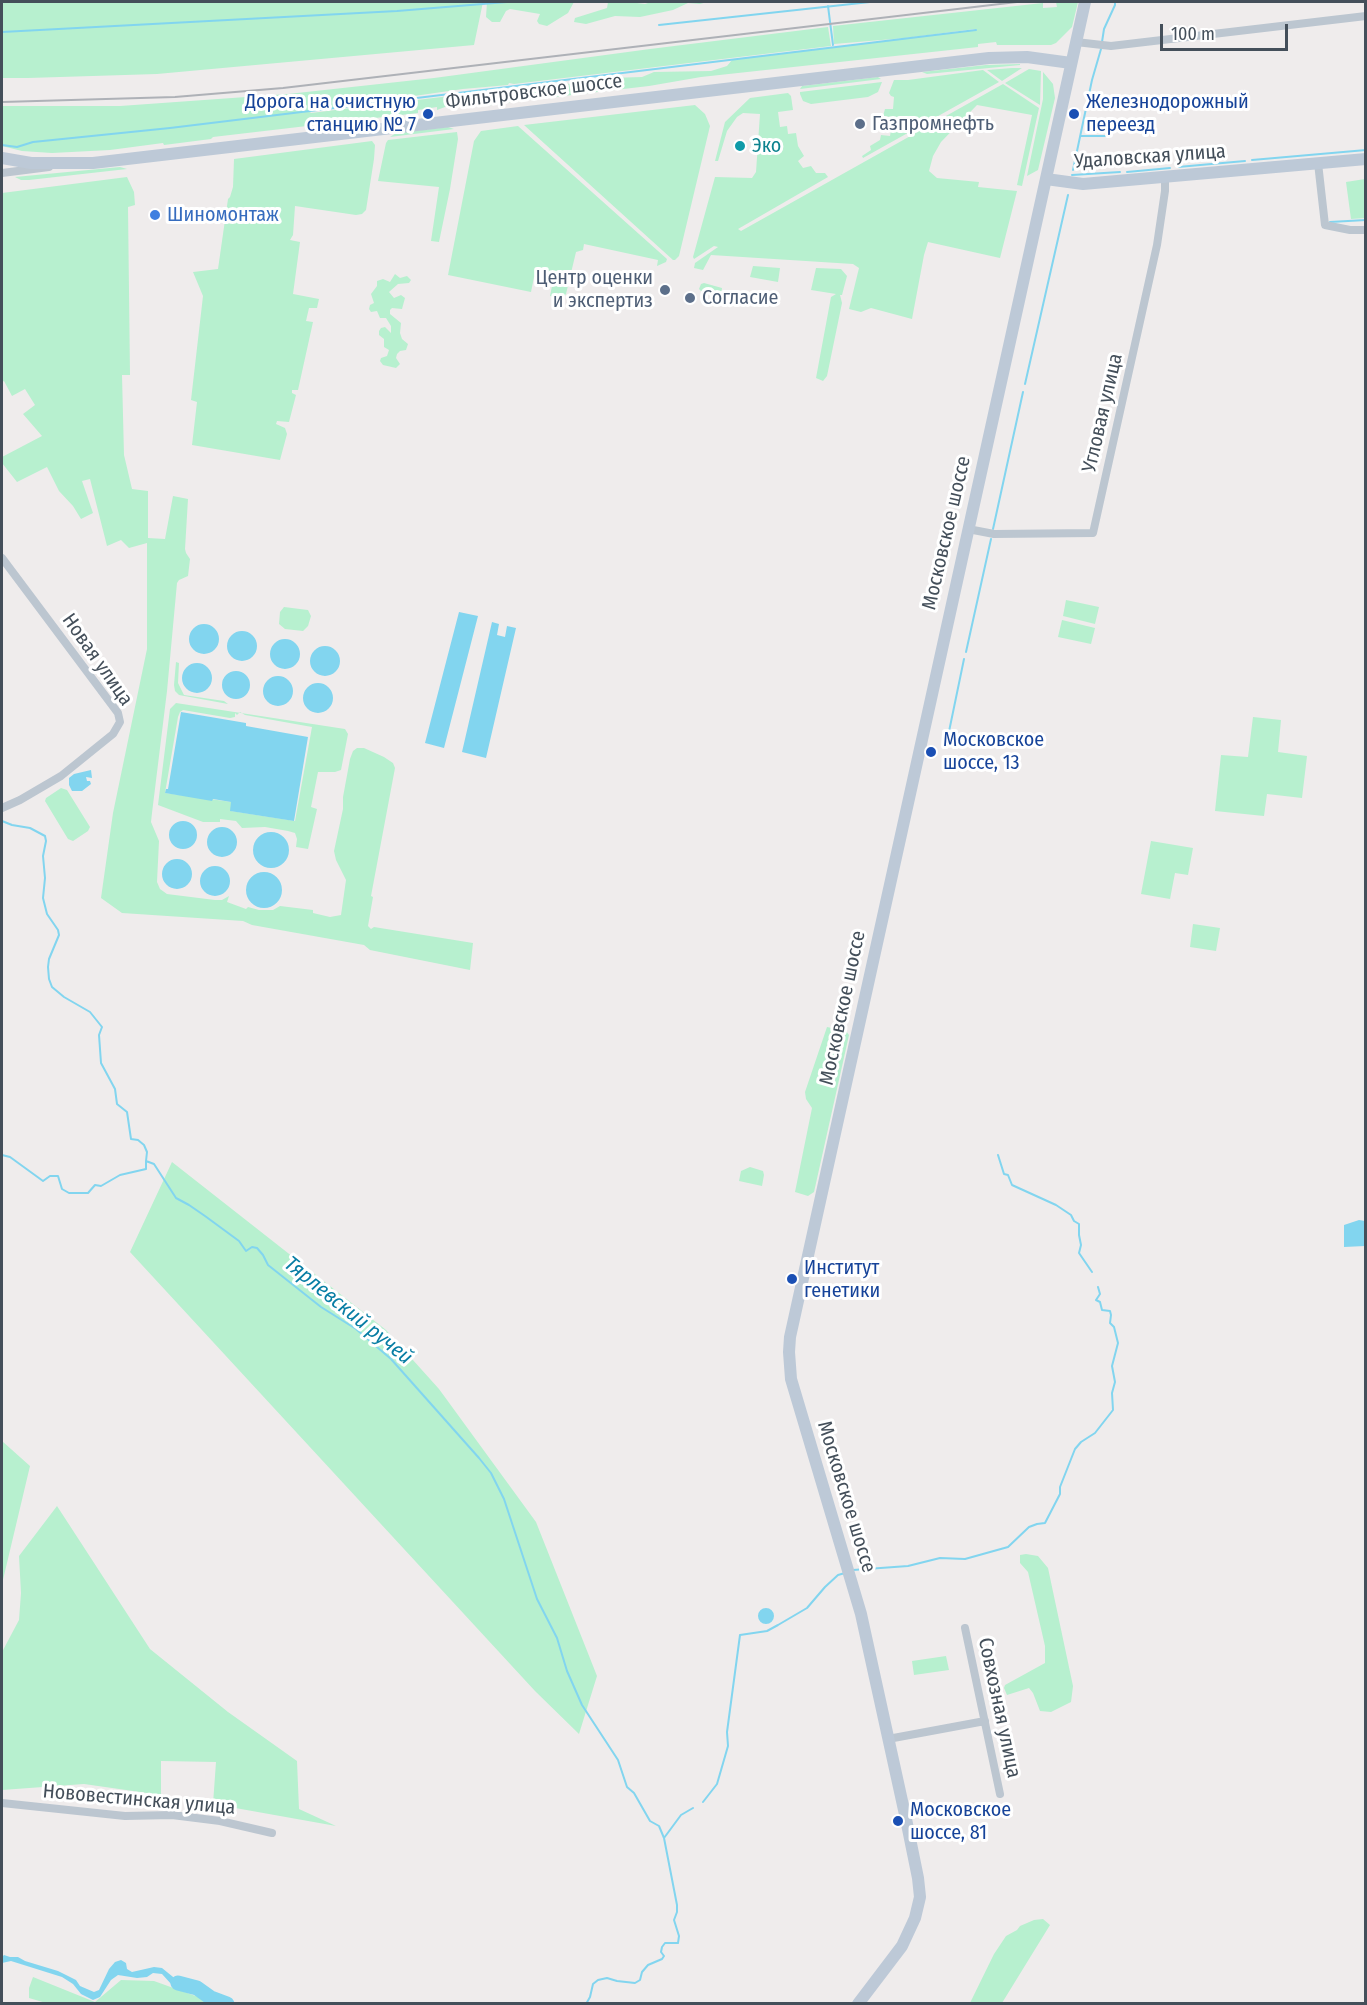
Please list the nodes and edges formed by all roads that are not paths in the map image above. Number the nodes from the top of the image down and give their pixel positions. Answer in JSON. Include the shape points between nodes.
{"nodes":[{"id":1,"x":1084,"y":2,"type":"edge"},
{"id":2,"x":1365,"y":16,"type":"edge"},
{"id":3,"x":1076,"y":42,"type":"junction"},
{"id":4,"x":1071,"y":63,"type":"junction"},
{"id":5,"x":2,"y":158,"type":"edge"},
{"id":6,"x":1365,"y":159,"type":"edge"},
{"id":7,"x":1318,"y":163,"type":"junction"},
{"id":8,"x":73,"y":164,"type":"junction"},
{"id":9,"x":2,"y":173,"type":"edge"},
{"id":10,"x":1165,"y":177,"type":"junction"},
{"id":11,"x":1046,"y":179,"type":"junction"},
{"id":12,"x":1365,"y":230,"type":"edge"},
{"id":13,"x":968,"y":529,"type":"junction"},
{"id":14,"x":2,"y":558,"type":"edge"},
{"id":15,"x":3,"y":807,"type":"edge"},
{"id":16,"x":965,"y":1628,"type":"dead end"},
{"id":17,"x":985,"y":1721,"type":"junction"},
{"id":18,"x":888,"y":1739,"type":"junction"},
{"id":19,"x":1000,"y":1794,"type":"dead end"},
{"id":20,"x":2,"y":1803,"type":"edge"},
{"id":21,"x":272,"y":1833,"type":"dead end"},
{"id":22,"x":858,"y":2004,"type":"edge"}],
"edges":[{"from":1,"to":3,"type":"main road","name":"Московское шоссе"},
{"from":2,"to":3,"type":"street","via":[[1111,46]]},
{"from":3,"to":4,"type":"main road","name":"Московское шоссе"},
{"from":4,"to":8,"type":"main road","name":"Фильтровское шоссе","via":[[1027,57],[989,58]]},
{"from":4,"to":11,"type":"main road","name":"Московское шоссе"},
{"from":5,"to":8,"type":"main road","name":"Фильтровское шоссе"},
{"from":6,"to":7,"type":"main road","name":"Удаловская улица"},
{"from":7,"to":10,"type":"main road","name":"Удаловская улица"},
{"from":7,"to":12,"type":"street","via":[[1325,225]]},
{"from":8,"to":9,"type":"street"},
{"from":10,"to":11,"type":"main road","name":"Удаловская улица","via":[[1083,184]]},
{"from":10,"to":13,"type":"street","name":"Угловая улица","via":[[1157,245],[1093,533],[994,534]]},
{"from":11,"to":13,"type":"main road","name":"Московское шоссе"},
{"from":13,"to":18,"type":"main road","name":"Московское шоссе","via":[[789,1352],[796,1399],[851,1580]]},
{"from":14,"to":15,"type":"street","name":"Новая улица","via":[[120,718],[113,734],[61,776]]},
{"from":16,"to":17,"type":"street","name":"Совхозная улица"},
{"from":17,"to":18,"type":"street"},
{"from":17,"to":19,"type":"street","name":"Совхозная улица"},
{"from":18,"to":22,"type":"main road","name":"Московское шоссе","via":[[920,1897],[902,1946]]},
{"from":20,"to":21,"type":"street","name":"Нововестинская улица","via":[[125,1816],[182,1816]]}]}
